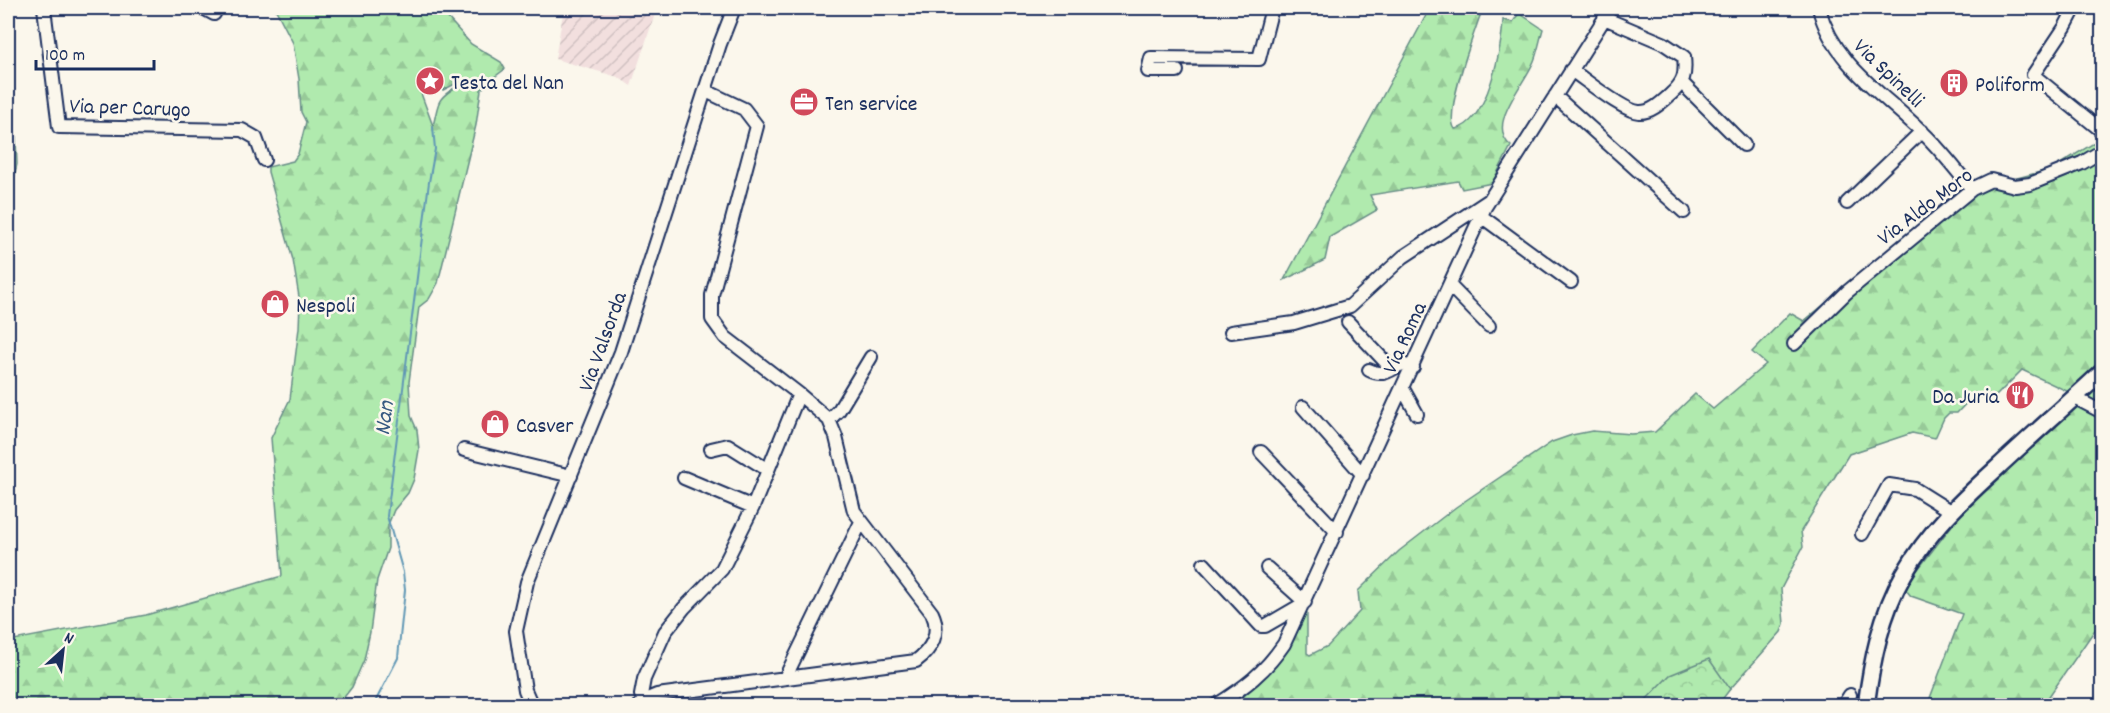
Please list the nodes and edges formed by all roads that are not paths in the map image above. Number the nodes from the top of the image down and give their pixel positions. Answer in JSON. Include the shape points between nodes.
{"nodes":[{"id":1,"x":44,"y":8,"type":"edge"},
{"id":2,"x":734,"y":8,"type":"edge"},
{"id":3,"x":1272,"y":8,"type":"edge"},
{"id":4,"x":1819,"y":8,"type":"edge"},
{"id":5,"x":2075,"y":8,"type":"edge"},
{"id":6,"x":1608,"y":13,"type":"edge"},
{"id":7,"x":1571,"y":70,"type":"junction"},
{"id":8,"x":1177,"y":71,"type":"dead end"},
{"id":9,"x":1682,"y":83,"type":"junction"},
{"id":10,"x":706,"y":91,"type":"junction"},
{"id":11,"x":1555,"y":96,"type":"junction"},
{"id":12,"x":1922,"y":131,"type":"junction"},
{"id":13,"x":2103,"y":131,"type":"edge"},
{"id":14,"x":1744,"y":145,"type":"dead end"},
{"id":15,"x":2103,"y":151,"type":"edge"},
{"id":16,"x":264,"y":160,"type":"dead end"},
{"id":17,"x":1972,"y":189,"type":"junction"},
{"id":18,"x":1489,"y":200,"type":"junction"},
{"id":19,"x":1847,"y":203,"type":"dead end"},
{"id":20,"x":1684,"y":212,"type":"dead end"},
{"id":21,"x":1481,"y":216,"type":"junction"},
{"id":22,"x":1571,"y":282,"type":"dead end"},
{"id":23,"x":1450,"y":286,"type":"junction"},
{"id":24,"x":1348,"y":322,"type":"dead end"},
{"id":25,"x":1489,"y":326,"type":"dead end"},
{"id":26,"x":1231,"y":332,"type":"dead end"},
{"id":27,"x":1794,"y":344,"type":"dead end"},
{"id":28,"x":871,"y":357,"type":"dead end"},
{"id":29,"x":1413,"y":367,"type":"junction"},
{"id":30,"x":1392,"y":369,"type":"junction"},
{"id":31,"x":1369,"y":370,"type":"dead end"},
{"id":32,"x":2103,"y":372,"type":"edge"},
{"id":33,"x":1402,"y":389,"type":"junction"},
{"id":34,"x":799,"y":394,"type":"junction"},
{"id":35,"x":2075,"y":398,"type":"junction"},
{"id":36,"x":1303,"y":407,"type":"dead end"},
{"id":37,"x":2103,"y":412,"type":"edge"},
{"id":38,"x":1417,"y":414,"type":"dead end"},
{"id":39,"x":829,"y":420,"type":"junction"},
{"id":40,"x":711,"y":449,"type":"dead end"},
{"id":41,"x":464,"y":450,"type":"dead end"},
{"id":42,"x":1261,"y":452,"type":"dead end"},
{"id":43,"x":768,"y":470,"type":"junction"},
{"id":44,"x":1363,"y":475,"type":"junction"},
{"id":45,"x":571,"y":476,"type":"junction"},
{"id":46,"x":684,"y":478,"type":"dead end"},
{"id":47,"x":753,"y":507,"type":"junction"},
{"id":48,"x":1950,"y":511,"type":"junction"},
{"id":49,"x":861,"y":522,"type":"junction"},
{"id":50,"x":1337,"y":532,"type":"junction"},
{"id":51,"x":1862,"y":534,"type":"dead end"},
{"id":52,"x":1204,"y":564,"type":"dead end"},
{"id":53,"x":1267,"y":568,"type":"dead end"},
{"id":54,"x":1304,"y":603,"type":"junction"},
{"id":55,"x":785,"y":678,"type":"junction"},
{"id":56,"x":642,"y":703,"type":"edge"},
{"id":57,"x":532,"y":705,"type":"edge"},
{"id":58,"x":1215,"y":705,"type":"edge"},
{"id":59,"x":1866,"y":705,"type":"edge"}],
"edges":[{"from":1,"to":16,"type":"street","name":"Via per Carugo","via":[[59,127],[242,130],[256,138]]},
{"from":2,"to":10,"type":"street","name":"Via Valsorda"},
{"from":3,"to":8,"type":"street","via":[[1259,59],[1151,58],[1148,71]]},
{"from":4,"to":12,"type":"street","name":"Via Spinelli","via":[[1827,32],[1843,58]]},
{"from":5,"to":13,"type":"street","via":[[2033,75]]},
{"from":6,"to":7,"type":"street","name":"Via Roma"},
{"from":6,"to":9,"type":"street","via":[[1684,57],[1686,74]]},
{"from":7,"to":9,"type":"street","via":[[1621,105],[1639,112],[1657,106]]},
{"from":7,"to":11,"type":"street","name":"Via Roma"},
{"from":9,"to":14,"type":"street"},
{"from":10,"to":34,"type":"street","via":[[744,109],[757,126],[712,295],[712,319],[725,337]]},
{"from":10,"to":45,"type":"street","name":"Via Valsorda","via":[[621,352]]},
{"from":11,"to":18,"type":"street","name":"Via Roma"},
{"from":11,"to":20,"type":"street"},
{"from":12,"to":17,"type":"street","name":"Via Spinelli"},
{"from":12,"to":19,"type":"street","name":"Via Spinelli"},
{"from":15,"to":17,"type":"street","name":"Via Aldo Moro","via":[[2030,184],[2015,186],[1991,180]]},
{"from":17,"to":27,"type":"street","name":"Via Aldo Moro","via":[[1847,292]]},
{"from":18,"to":21,"type":"street","name":"Via Roma"},
{"from":18,"to":26,"type":"street","via":[[1403,257],[1350,306],[1294,323]]},
{"from":21,"to":22,"type":"street"},
{"from":21,"to":23,"type":"street","name":"Via Roma"},
{"from":23,"to":25,"type":"street"},
{"from":23,"to":29,"type":"street","name":"Via Roma"},
{"from":24,"to":30,"type":"street"},
{"from":28,"to":39,"type":"street"},
{"from":29,"to":30,"type":"street","via":[[1401,364]]},
{"from":29,"to":33,"type":"street","name":"Via Roma"},
{"from":30,"to":31,"type":"street","via":[[1385,374]]},
{"from":32,"to":35,"type":"main road"},
{"from":33,"to":38,"type":"street"},
{"from":33,"to":44,"type":"street","name":"Via Roma"},
{"from":34,"to":39,"type":"street"},
{"from":34,"to":43,"type":"street"},
{"from":35,"to":37,"type":"street"},
{"from":35,"to":48,"type":"main road"},
{"from":36,"to":44,"type":"street"},
{"from":39,"to":49,"type":"street","via":[[854,511]]},
{"from":40,"to":43,"type":"street","via":[[728,445]]},
{"from":41,"to":45,"type":"street"},
{"from":42,"to":50,"type":"street"},
{"from":43,"to":47,"type":"street"},
{"from":44,"to":50,"type":"street","name":"Via Roma"},
{"from":45,"to":57,"type":"street","name":"Via Valsorda","via":[[519,608],[516,631],[525,690]]},
{"from":46,"to":47,"type":"street"},
{"from":47,"to":56,"type":"street","via":[[722,569],[665,632],[644,679]]},
{"from":48,"to":51,"type":"street","via":[[1915,489],[1889,485]]},
{"from":48,"to":59,"type":"main road","via":[[1925,541],[1889,607],[1872,659]]},
{"from":49,"to":55,"type":"street"},
{"from":49,"to":55,"type":"street","via":[[932,613],[937,624],[934,639],[927,653],[916,661]]},
{"from":50,"to":54,"type":"street","name":"Via Roma"},
{"from":52,"to":54,"type":"street","via":[[1261,626]]},
{"from":53,"to":54,"type":"street"},
{"from":54,"to":58,"type":"street","name":"Via Roma","via":[[1274,659],[1252,682]]},
{"from":55,"to":56,"type":"street","via":[[657,695]]}]}
